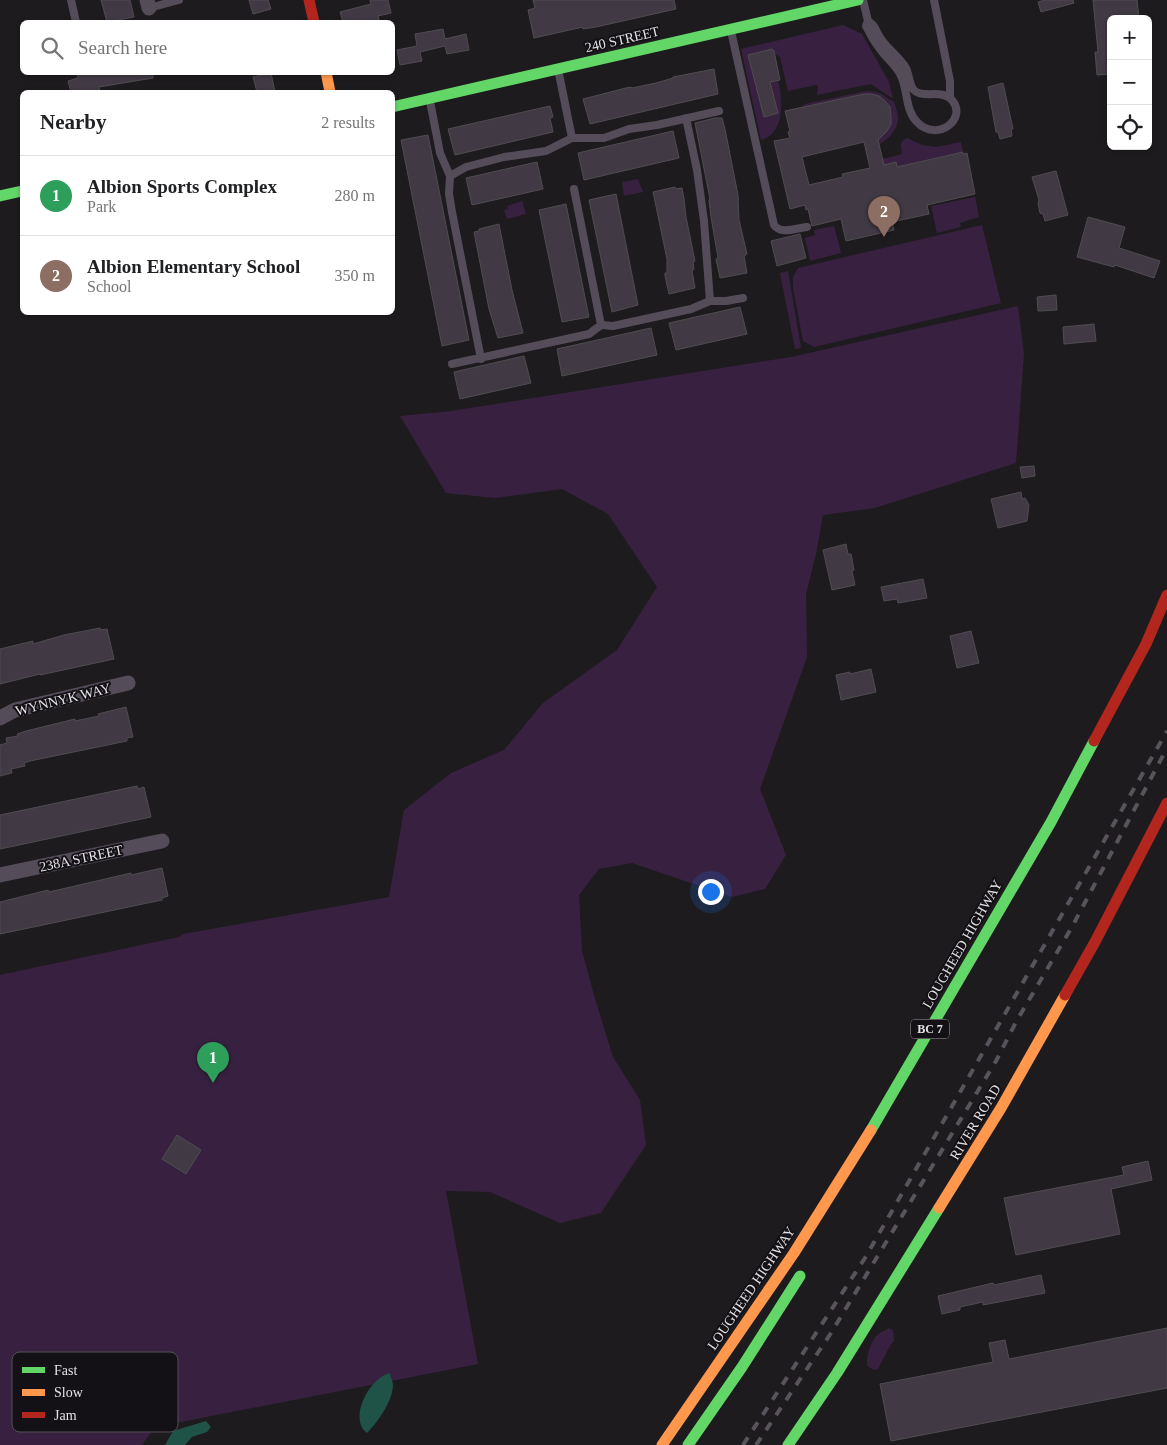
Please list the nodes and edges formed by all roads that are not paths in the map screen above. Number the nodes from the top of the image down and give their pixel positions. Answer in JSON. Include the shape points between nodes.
{"nodes":[{"id":1,"x":71,"y":0,"type":"edge"},
{"id":2,"x":179,"y":0,"type":"edge"},
{"id":3,"x":309,"y":0,"type":"edge"},
{"id":4,"x":858,"y":0,"type":"edge"},
{"id":5,"x":863,"y":0,"type":"edge"},
{"id":6,"x":934,"y":0,"type":"edge"},
{"id":7,"x":148,"y":4,"type":"edge"},
{"id":8,"x":76,"y":20,"type":"edge"},
{"id":9,"x":314,"y":20,"type":"edge"},
{"id":10,"x":868,"y":20,"type":"junction"},
{"id":11,"x":731,"y":29,"type":"junction"},
{"id":12,"x":558,"y":69,"type":"junction"},
{"id":13,"x":327,"y":75,"type":"edge"},
{"id":14,"x":330,"y":90,"type":"edge"},
{"id":15,"x":950,"y":98,"type":"junction"},
{"id":16,"x":429,"y":99,"type":"junction"},
{"id":17,"x":395,"y":106,"type":"edge"},
{"id":18,"x":719,"y":111,"type":"dead end"},
{"id":19,"x":686,"y":118,"type":"junction"},
{"id":20,"x":572,"y":138,"type":"junction"},
{"id":21,"x":450,"y":176,"type":"junction"},
{"id":22,"x":574,"y":189,"type":"dead end"},
{"id":23,"x":20,"y":191,"type":"edge"},
{"id":24,"x":0,"y":196,"type":"edge"},
{"id":25,"x":807,"y":226,"type":"dead end"},
{"id":26,"x":743,"y":298,"type":"dead end"},
{"id":27,"x":710,"y":301,"type":"junction"},
{"id":28,"x":601,"y":325,"type":"junction"},
{"id":29,"x":481,"y":358,"type":"junction"},
{"id":30,"x":452,"y":364,"type":"dead end"},
{"id":31,"x":1167,"y":595,"type":"edge"},
{"id":32,"x":128,"y":683,"type":"dead end"},
{"id":33,"x":0,"y":718,"type":"edge"},
{"id":34,"x":1167,"y":802,"type":"edge"},
{"id":35,"x":162,"y":841,"type":"dead end"},
{"id":36,"x":0,"y":874,"type":"edge"},
{"id":37,"x":804,"y":1270,"type":"dead end"},
{"id":38,"x":662,"y":1445,"type":"edge"},
{"id":39,"x":688,"y":1445,"type":"edge"},
{"id":40,"x":788,"y":1445,"type":"edge"}],
"edges":[{"from":1,"to":8,"type":"lane"},
{"from":2,"to":7,"type":"lane"},
{"from":3,"to":9,"type":"main road"},
{"from":4,"to":11,"type":"main road","name":"240 STREET"},
{"from":5,"to":10,"type":"lane"},
{"from":6,"to":15,"type":"lane","via":[[950,81]]},
{"from":10,"to":15,"type":"lane","via":[[906,68],[913,90]]},
{"from":10,"to":15,"type":"lane","via":[[866,26],[874,40],[901,76],[911,114],[917,123],[934,131],[951,124],[956,108]]},
{"from":11,"to":12,"type":"main road","name":"240 STREET"},
{"from":11,"to":25,"type":"lane","via":[[774,225],[783,231]]},
{"from":12,"to":16,"type":"main road","name":"240 STREET"},
{"from":12,"to":20,"type":"lane"},
{"from":13,"to":14,"type":"main road"},
{"from":16,"to":17,"type":"main road","name":"240 STREET"},
{"from":16,"to":21,"type":"lane","via":[[440,153]]},
{"from":18,"to":19,"type":"lane"},
{"from":19,"to":20,"type":"lane","via":[[629,129],[604,138]]},
{"from":19,"to":27,"type":"lane","via":[[704,221]]},
{"from":20,"to":21,"type":"lane","via":[[546,151],[504,157]]},
{"from":21,"to":29,"type":"lane","via":[[452,212]]},
{"from":22,"to":28,"type":"lane"},
{"from":23,"to":24,"type":"main road"},
{"from":26,"to":27,"type":"lane"},
{"from":27,"to":28,"type":"lane","via":[[691,309],[613,326]]},
{"from":28,"to":29,"type":"lane","via":[[588,334]]},
{"from":29,"to":30,"type":"lane"},
{"from":31,"to":38,"type":"main road","name":"LOUGHEED HIGHWAY","number":"BC 7","via":[[1146,644],[1051,822],[863,1145],[794,1253]]},
{"from":32,"to":33,"type":"street","name":"WYNNYK WAY","via":[[15,710]]},
{"from":34,"to":40,"type":"main road","name":"RIVER ROAD","via":[[1095,942],[1001,1108],[837,1373]]},
{"from":35,"to":36,"type":"street","name":"238A STREET"},
{"from":37,"to":39,"type":"main road"}]}
